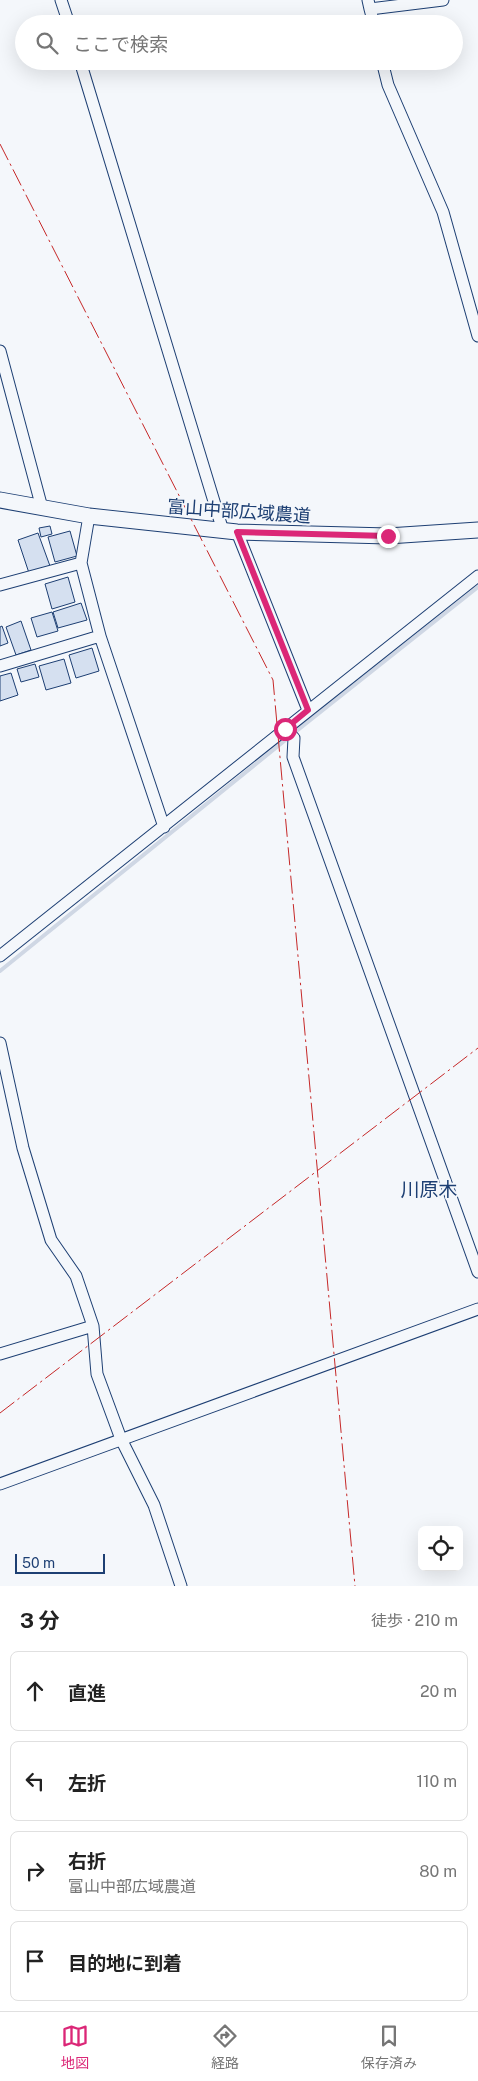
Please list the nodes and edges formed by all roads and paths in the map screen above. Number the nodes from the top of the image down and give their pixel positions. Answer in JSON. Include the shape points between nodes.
{"nodes":[{"id":1,"x":61,"y":0,"type":"edge"},
{"id":2,"x":443,"y":0,"type":"edge"},
{"id":3,"x":369,"y":5,"type":"edge"},
{"id":4,"x":66,"y":15,"type":"edge"},
{"id":5,"x":83,"y":70,"type":"edge"},
{"id":6,"x":384,"y":70,"type":"edge"},
{"id":7,"x":478,"y":336,"type":"edge"},
{"id":8,"x":0,"y":351,"type":"edge"},
{"id":9,"x":0,"y":500,"type":"edge"},
{"id":10,"x":42,"y":508,"type":"junction"},
{"id":11,"x":89,"y":516,"type":"junction"},
{"id":12,"x":478,"y":530,"type":"edge"},
{"id":13,"x":230,"y":532,"type":"junction"},
{"id":14,"x":81,"y":562,"type":"junction"},
{"id":15,"x":478,"y":576,"type":"edge"},
{"id":16,"x":0,"y":585,"type":"edge"},
{"id":17,"x":100,"y":636,"type":"junction"},
{"id":18,"x":0,"y":666,"type":"edge"},
{"id":19,"x":308,"y":710,"type":"junction"},
{"id":20,"x":285,"y":729,"type":"junction"},
{"id":21,"x":164,"y":827,"type":"junction"},
{"id":22,"x":0,"y":956,"type":"edge"},
{"id":23,"x":0,"y":1043,"type":"edge"},
{"id":24,"x":478,"y":1272,"type":"edge"},
{"id":25,"x":478,"y":1309,"type":"edge"},
{"id":26,"x":93,"y":1326,"type":"junction"},
{"id":27,"x":0,"y":1354,"type":"edge"},
{"id":28,"x":121,"y":1439,"type":"junction"},
{"id":29,"x":0,"y":1484,"type":"edge"},
{"id":30,"x":182,"y":1586,"type":"edge"}],
"edges":[{"from":1,"to":4,"type":"street"},
{"from":2,"to":3,"type":"street"},
{"from":5,"to":13,"type":"street"},
{"from":6,"to":7,"type":"street","via":[[388,86],[443,212]]},
{"from":8,"to":10,"type":"street"},
{"from":9,"to":10,"type":"street","name":"富山中部広域農道"},
{"from":10,"to":11,"type":"street","name":"富山中部広域農道"},
{"from":11,"to":13,"type":"street","name":"富山中部広域農道"},
{"from":11,"to":14,"type":"street"},
{"from":12,"to":13,"type":"street","name":"富山中部広域農道","via":[[388,536]]},
{"from":13,"to":19,"type":"street"},
{"from":14,"to":16,"type":"street"},
{"from":14,"to":17,"type":"street"},
{"from":15,"to":19,"type":"street"},
{"from":17,"to":18,"type":"street"},
{"from":17,"to":21,"type":"street"},
{"from":19,"to":20,"type":"street"},
{"from":20,"to":21,"type":"street"},
{"from":20,"to":24,"type":"street","via":[[294,738],[293,757]]},
{"from":21,"to":22,"type":"street"},
{"from":23,"to":26,"type":"street","via":[[23,1148],[51,1240],[76,1276]]},
{"from":25,"to":28,"type":"street"},
{"from":26,"to":27,"type":"street"},
{"from":26,"to":28,"type":"street","via":[[97,1374]]},
{"from":28,"to":29,"type":"street"},
{"from":28,"to":30,"type":"street","via":[[154,1504]]}]}
